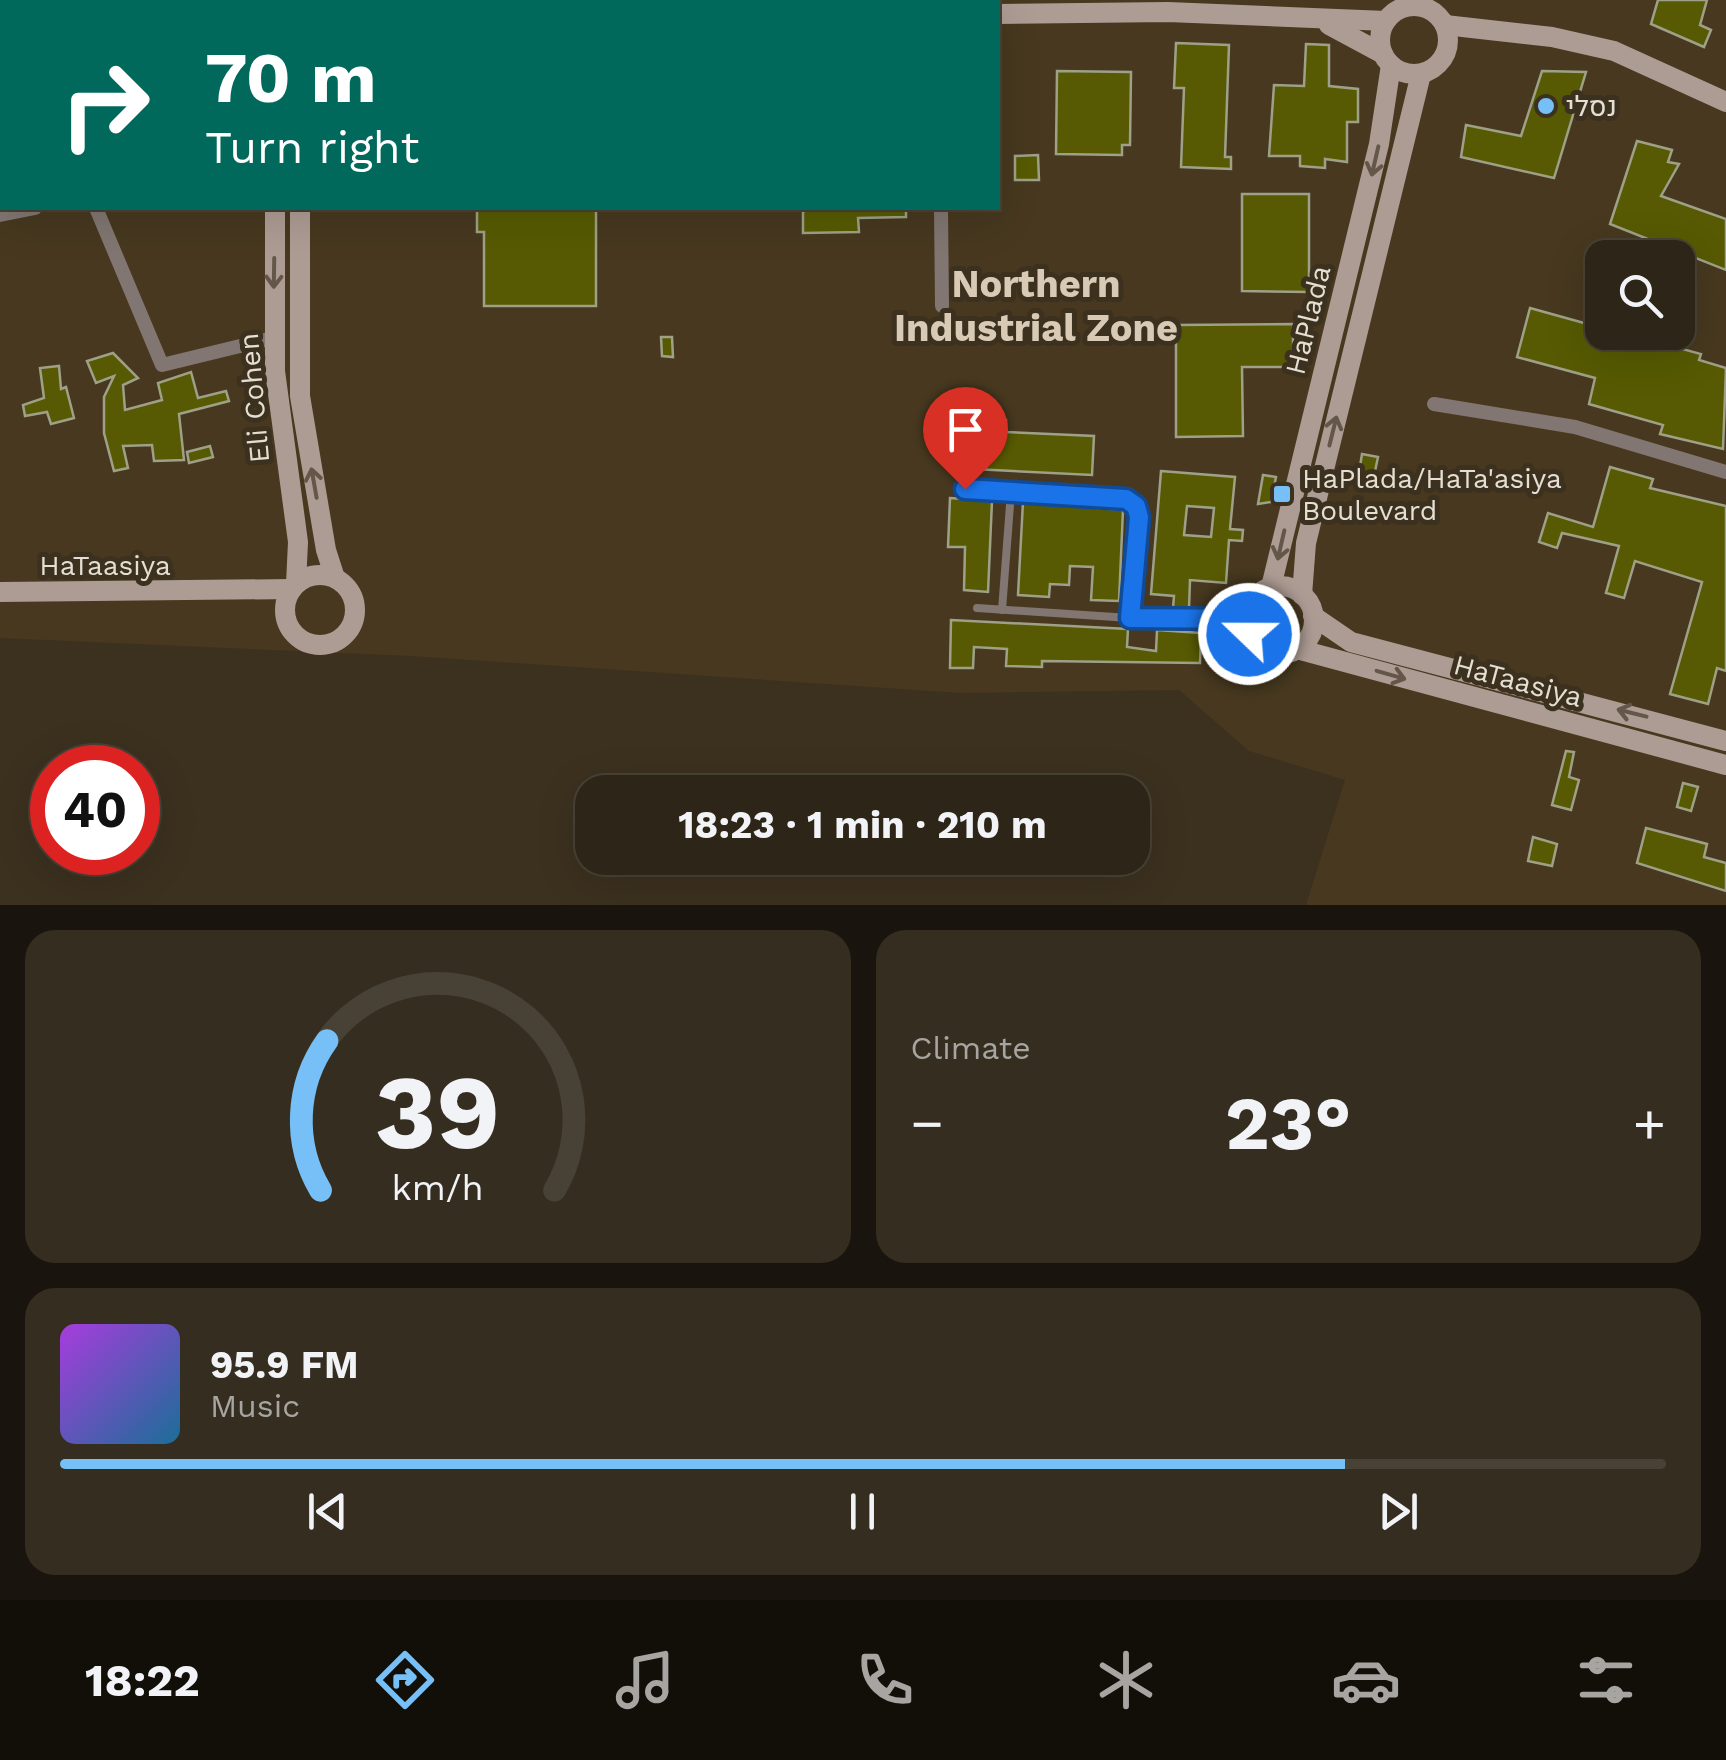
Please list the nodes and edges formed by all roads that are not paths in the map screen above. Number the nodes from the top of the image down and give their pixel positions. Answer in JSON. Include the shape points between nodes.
{"nodes":[{"id":1,"x":1000,"y":14,"type":"edge"},
{"id":2,"x":1386,"y":21,"type":"junction"},
{"id":3,"x":1322,"y":22,"type":"junction"},
{"id":4,"x":1444,"y":25,"type":"junction"},
{"id":5,"x":1506,"y":33,"type":"junction"},
{"id":6,"x":1445,"y":55,"type":"junction"},
{"id":7,"x":1387,"y":59,"type":"junction"},
{"id":8,"x":1420,"y":74,"type":"junction"},
{"id":9,"x":1721,"y":99,"type":"edge"},
{"id":10,"x":25,"y":210,"type":"edge"},
{"id":11,"x":97,"y":210,"type":"edge"},
{"id":12,"x":276,"y":210,"type":"edge"},
{"id":13,"x":300,"y":210,"type":"edge"},
{"id":14,"x":941,"y":210,"type":"edge"},
{"id":15,"x":0,"y":215,"type":"edge"},
{"id":16,"x":942,"y":306,"type":"dead end"},
{"id":17,"x":274,"y":338,"type":"junction"},
{"id":18,"x":1434,"y":404,"type":"dead end"},
{"id":19,"x":1726,"y":472,"type":"edge"},
{"id":20,"x":965,"y":489,"type":"dead end"},
{"id":21,"x":1011,"y":492,"type":"junction"},
{"id":22,"x":335,"y":578,"type":"junction"},
{"id":23,"x":294,"y":586,"type":"junction"},
{"id":24,"x":1271,"y":587,"type":"junction"},
{"id":25,"x":0,"y":592,"type":"edge"},
{"id":26,"x":210,"y":593,"type":"junction"},
{"id":27,"x":1302,"y":595,"type":"junction"},
{"id":28,"x":977,"y":608,"type":"dead end"},
{"id":29,"x":1002,"y":610,"type":"junction"},
{"id":30,"x":1313,"y":616,"type":"junction"},
{"id":31,"x":1130,"y":618,"type":"junction"},
{"id":32,"x":1246,"y":619,"type":"junction"},
{"id":33,"x":286,"y":622,"type":"junction"},
{"id":34,"x":1297,"y":649,"type":"junction"},
{"id":35,"x":1726,"y":740,"type":"edge"},
{"id":36,"x":1726,"y":765,"type":"edge"}],
"edges":[{"from":1,"to":3,"type":"street","via":[[1168,12]]},
{"from":2,"to":3,"type":"street"},
{"from":2,"to":4,"type":"street","via":[[1420,6]]},
{"from":2,"to":7,"type":"street"},
{"from":3,"to":7,"type":"street"},
{"from":4,"to":5,"type":"street"},
{"from":4,"to":6,"type":"street"},
{"from":5,"to":6,"type":"street"},
{"from":5,"to":9,"type":"street","via":[[1614,50]]},
{"from":6,"to":8,"type":"street"},
{"from":7,"to":8,"type":"street"},
{"from":7,"to":24,"type":"street","name":"HaPlada","one_way":true,"via":[[1379,144]]},
{"from":27,"to":8,"type":"street","name":"HaPlada","one_way":true,"via":[[1306,543]]},
{"from":10,"to":15,"type":"street"},
{"from":11,"to":17,"type":"street","via":[[162,364]]},
{"from":12,"to":17,"type":"street","name":"Eli Cohen","one_way":true},
{"from":22,"to":13,"type":"street","name":"Eli Cohen","one_way":true,"via":[[300,396]]},
{"from":14,"to":16,"type":"street"},
{"from":17,"to":23,"type":"street","name":"Eli Cohen","via":[[298,542]]},
{"from":18,"to":19,"type":"street","via":[[1575,427]]},
{"from":20,"to":21,"type":"lane"},
{"from":21,"to":29,"type":"lane"},
{"from":21,"to":31,"type":"lane","via":[[1126,499],[1136,506]]},
{"from":22,"to":23,"type":"street","via":[[315,575]]},
{"from":22,"to":33,"type":"street","via":[[355,606],[342,638],[307,643]]},
{"from":23,"to":26,"type":"street","name":"HaTaasiya"},
{"from":23,"to":33,"type":"street"},
{"from":24,"to":27,"type":"street"},
{"from":24,"to":32,"type":"street","via":[[1254,598]]},
{"from":25,"to":26,"type":"street","name":"HaTaasiya"},
{"from":26,"to":33,"type":"street","name":"HaTaasiya","via":[[267,607]]},
{"from":27,"to":30,"type":"street"},
{"from":28,"to":29,"type":"lane"},
{"from":29,"to":31,"type":"lane"},
{"from":30,"to":34,"type":"street","via":[[1310,635]]},
{"from":35,"to":30,"type":"street","name":"HaTaasiya","one_way":true,"via":[[1351,642]]},
{"from":31,"to":32,"type":"lane"},
{"from":32,"to":34,"type":"street","via":[[1262,648],[1279,654]]},
{"from":34,"to":36,"type":"street","name":"HaTaasiya","one_way":true}]}
